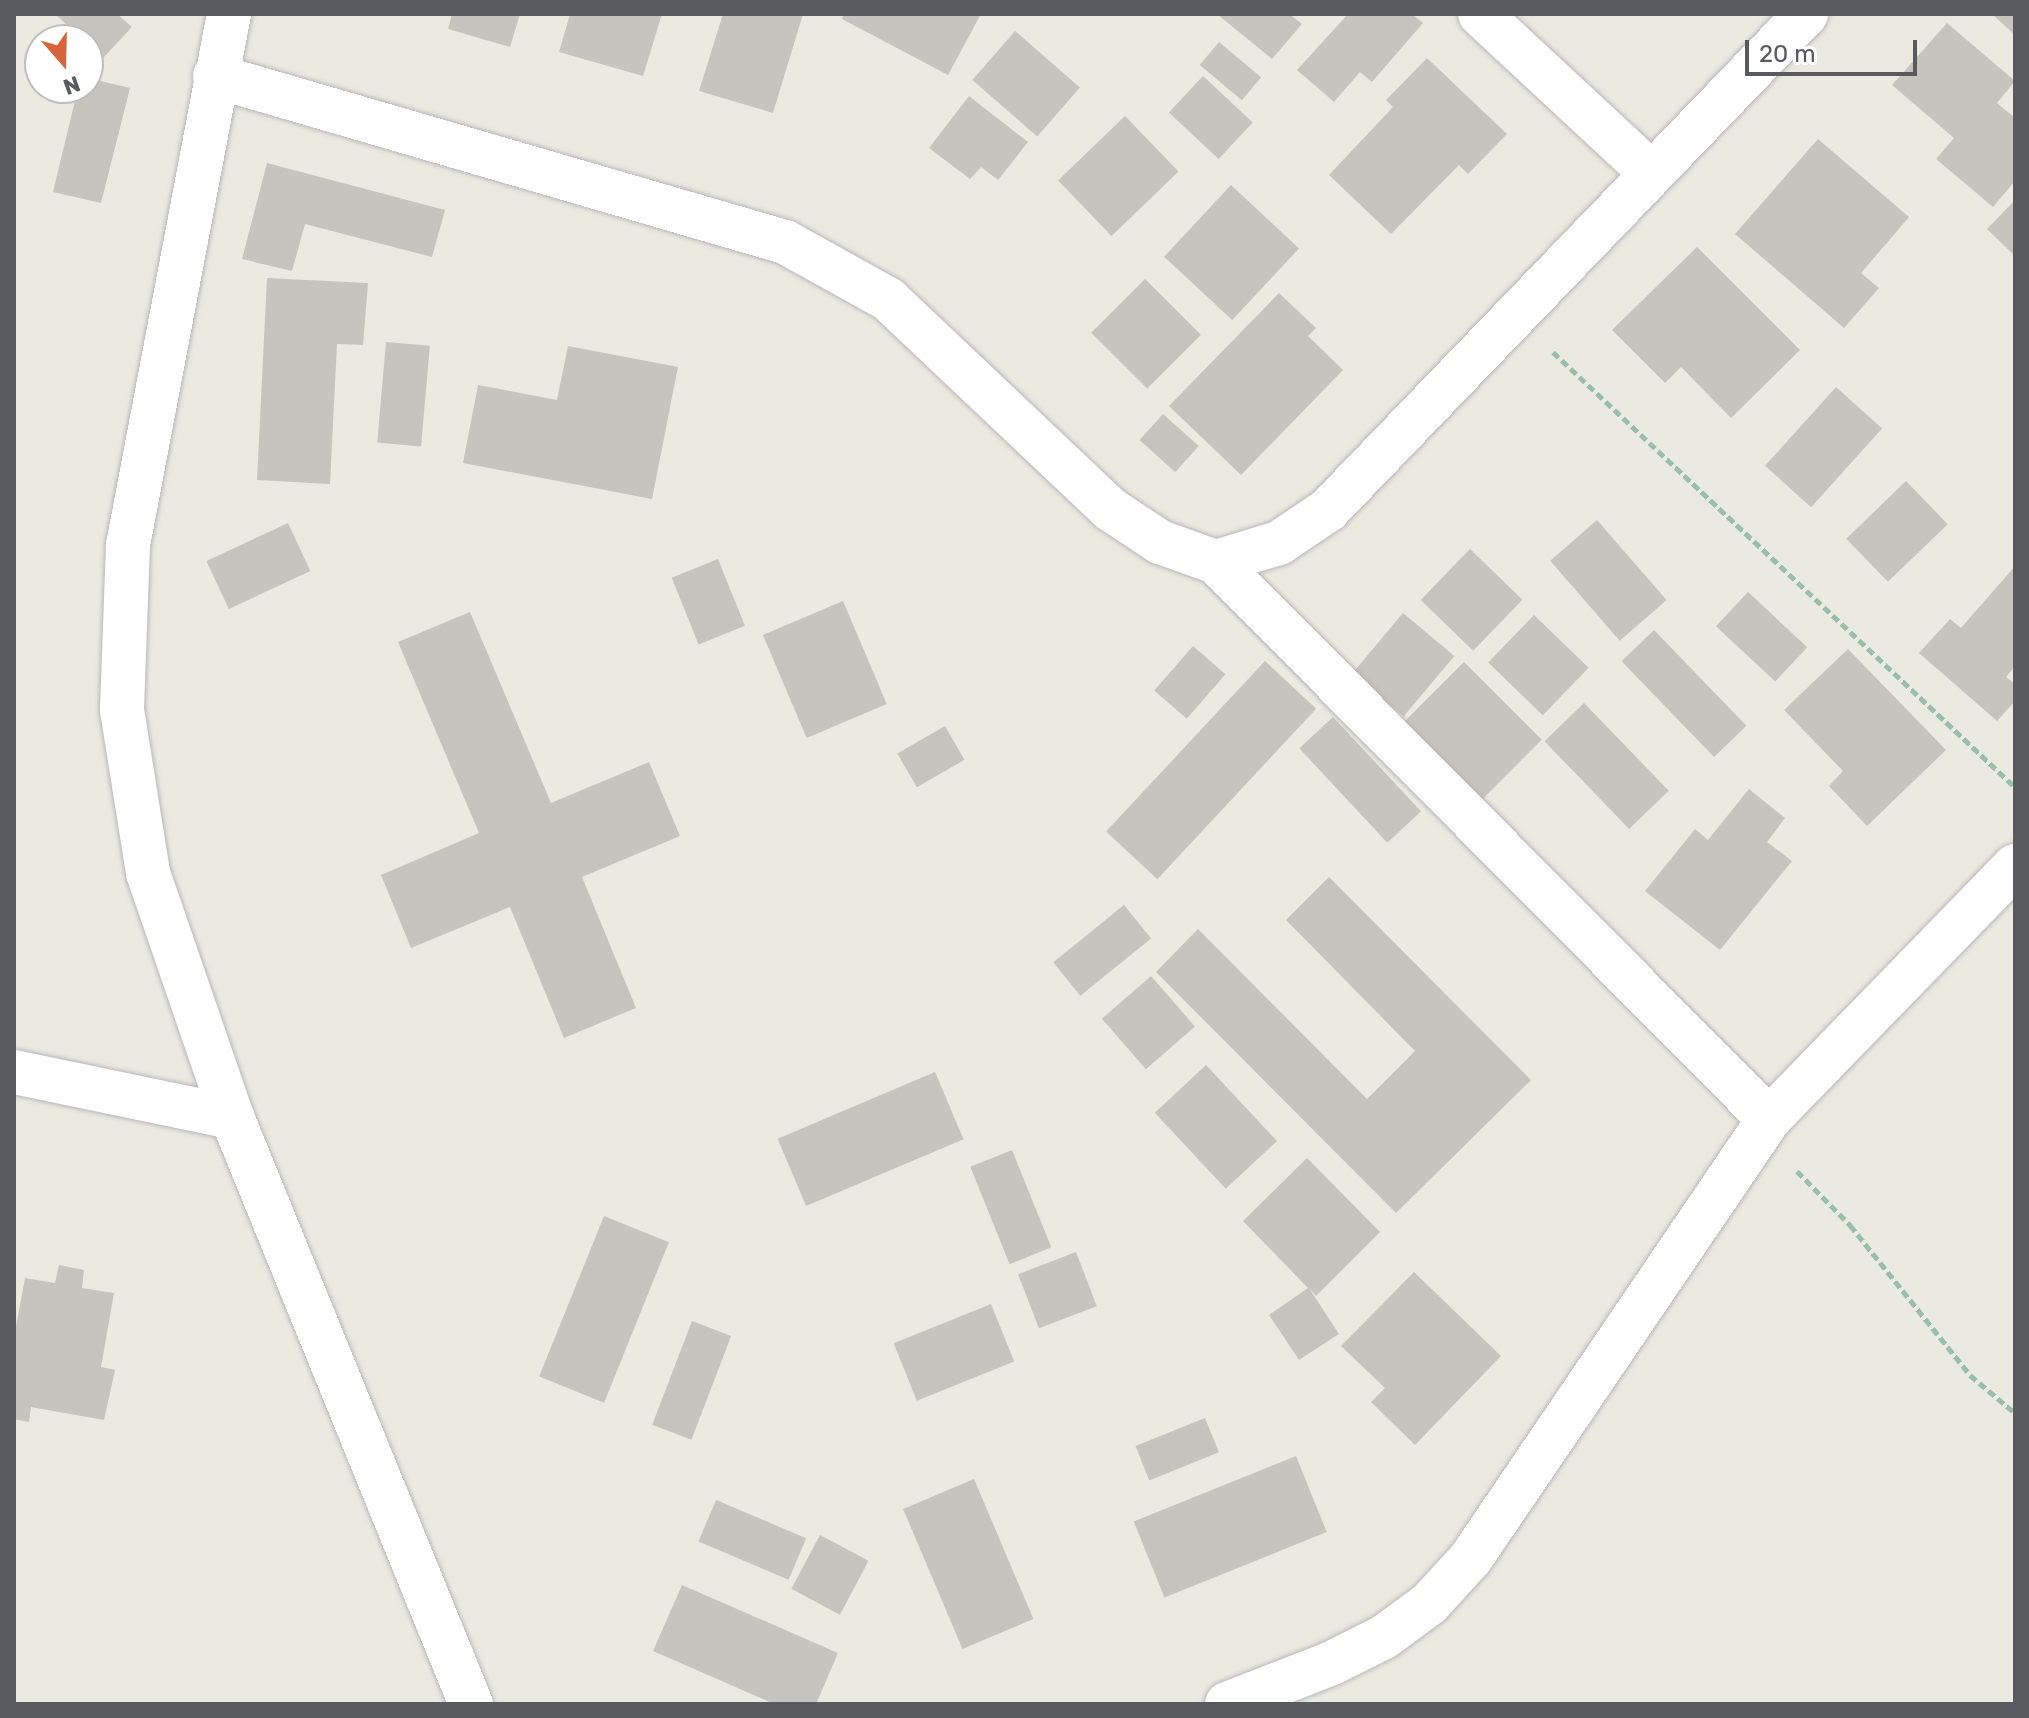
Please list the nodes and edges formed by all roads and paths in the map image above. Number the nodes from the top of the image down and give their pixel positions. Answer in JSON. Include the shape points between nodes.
{"nodes":[{"id":1,"x":229,"y":14,"type":"edge"},
{"id":2,"x":1480,"y":14,"type":"edge"},
{"id":3,"x":1806,"y":14,"type":"edge"},
{"id":4,"x":215,"y":76,"type":"junction"},
{"id":5,"x":1650,"y":172,"type":"junction"},
{"id":6,"x":1513,"y":315,"type":"junction"},
{"id":7,"x":1216,"y":562,"type":"junction"},
{"id":8,"x":2015,"y":787,"type":"edge"},
{"id":9,"x":2015,"y":866,"type":"edge"},
{"id":10,"x":14,"y":1072,"type":"edge"},
{"id":11,"x":232,"y":1117,"type":"junction"},
{"id":12,"x":1764,"y":1126,"type":"junction"},
{"id":13,"x":2015,"y":1413,"type":"edge"},
{"id":14,"x":471,"y":1704,"type":"edge"},
{"id":15,"x":1227,"y":1704,"type":"edge"}],
"edges":[{"from":1,"to":4,"type":"street"},
{"from":2,"to":5,"type":"street"},
{"from":3,"to":5,"type":"street"},
{"from":4,"to":7,"type":"street","via":[[785,242],[888,299],[1110,509],[1160,542]]},
{"from":4,"to":11,"type":"street","via":[[128,545],[122,710],[148,873]]},
{"from":5,"to":6,"type":"street"},
{"from":6,"to":7,"type":"street","via":[[1328,510],[1279,543]]},
{"from":6,"to":8,"type":"path"},
{"from":7,"to":12,"type":"street"},
{"from":9,"to":12,"type":"street"},
{"from":10,"to":11,"type":"street"},
{"from":11,"to":14,"type":"street"},
{"from":12,"to":13,"type":"path","via":[[1970,1375]]},
{"from":12,"to":15,"type":"street","via":[[1471,1558],[1429,1604],[1384,1637],[1332,1663]]}]}
